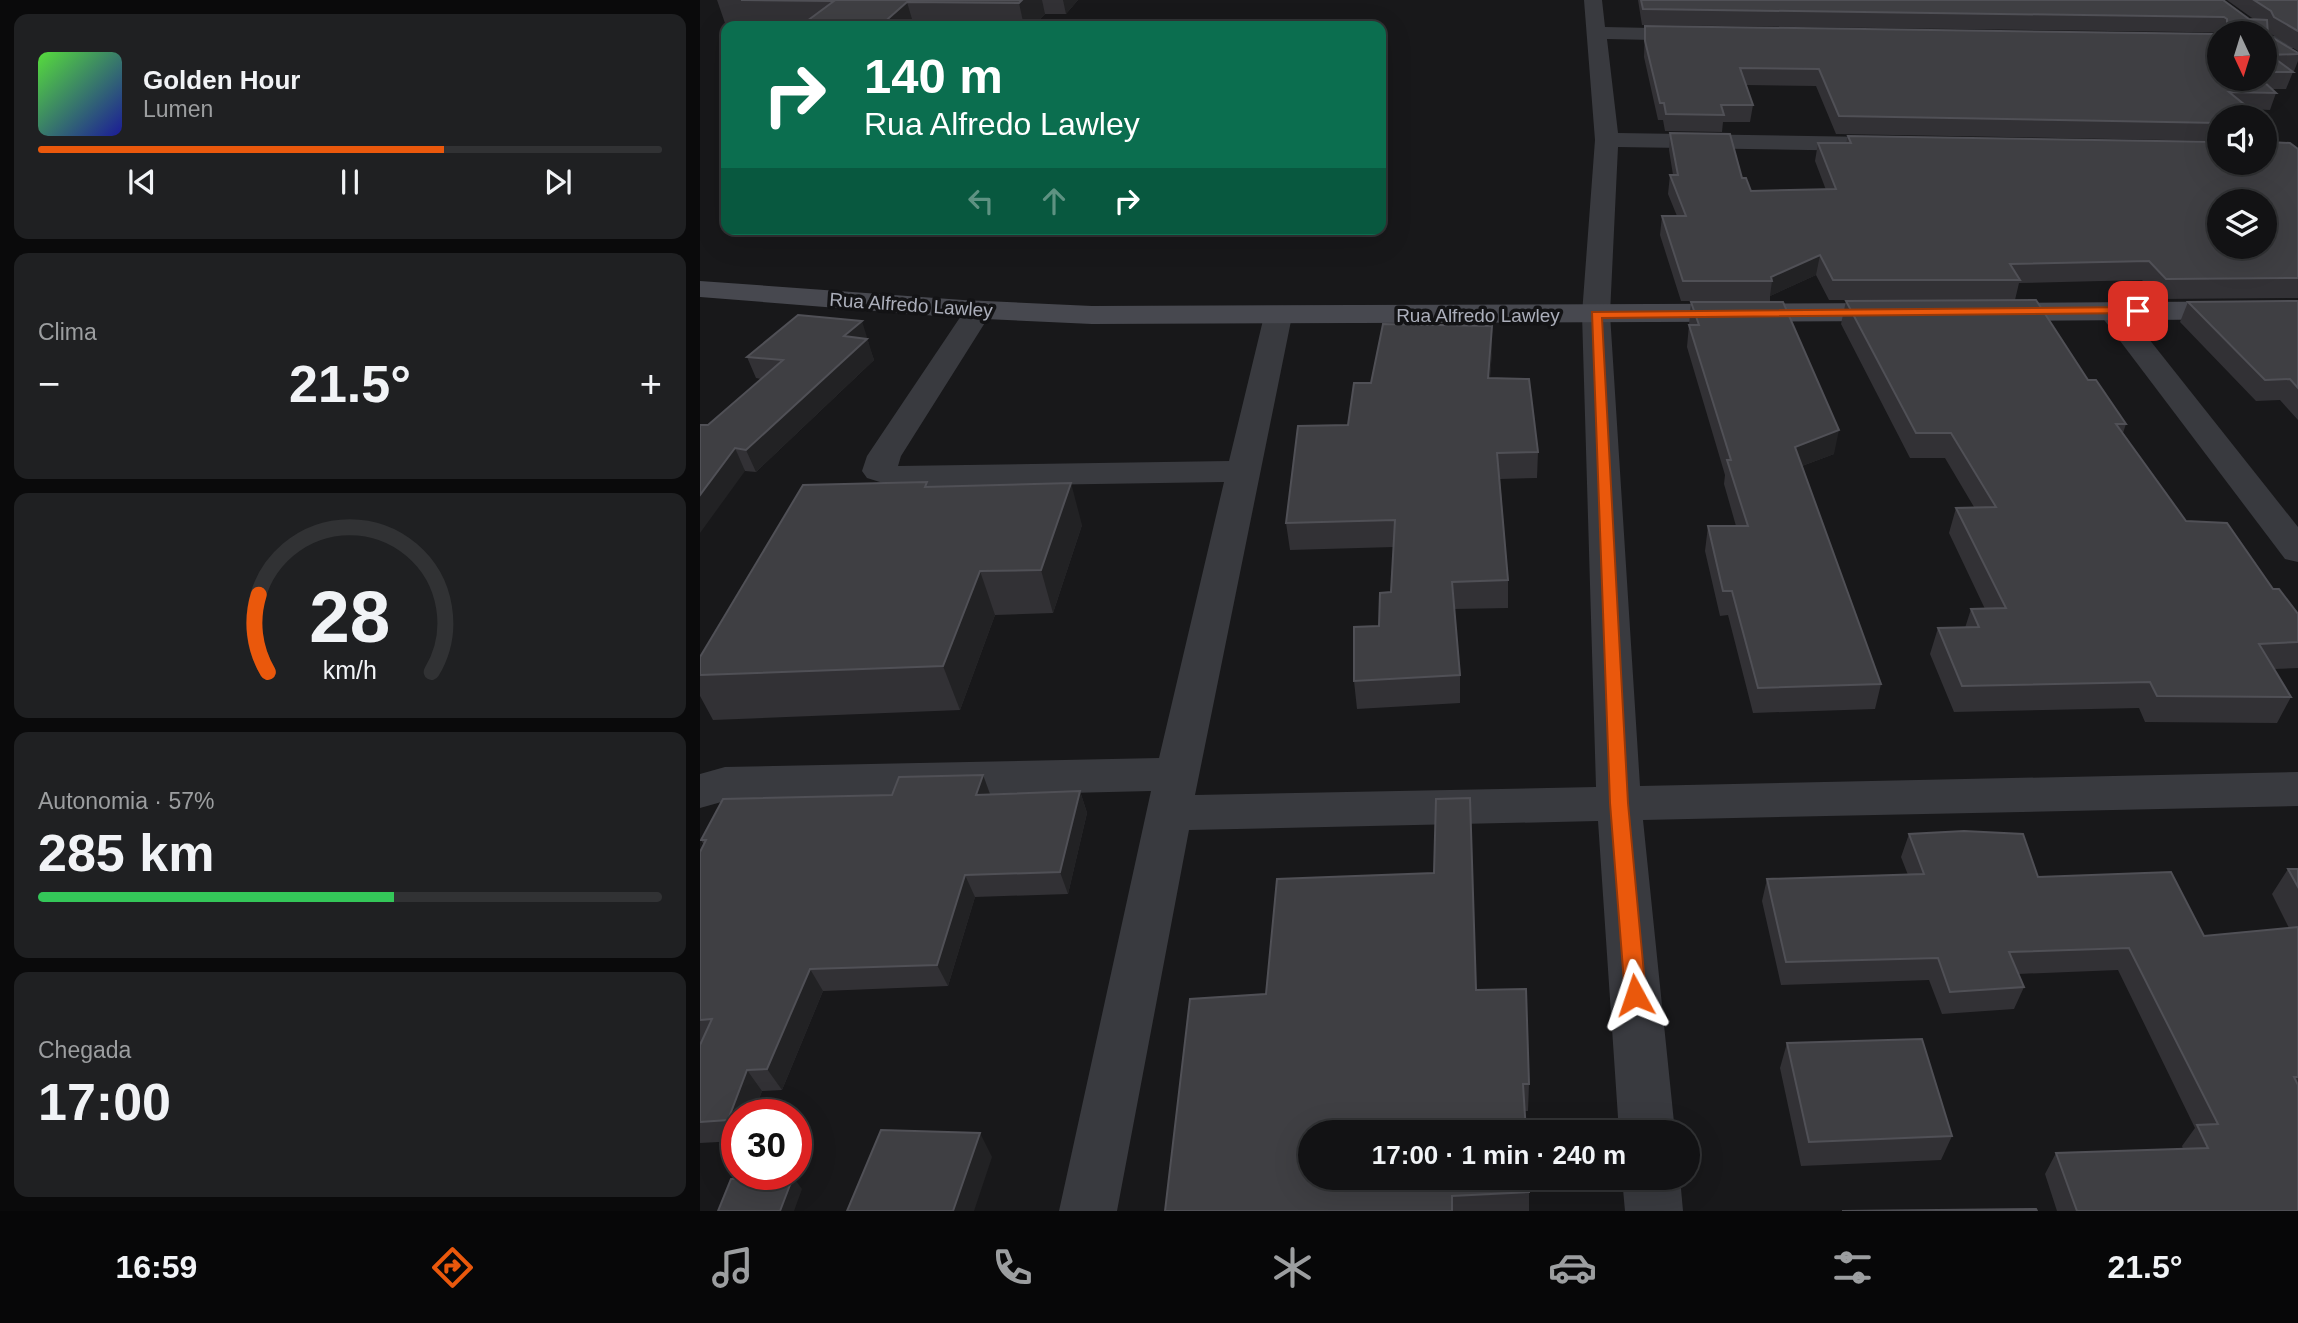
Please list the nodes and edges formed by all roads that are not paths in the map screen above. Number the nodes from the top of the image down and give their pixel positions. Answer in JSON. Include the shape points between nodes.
{"nodes":[{"id":1,"x":1593,"y":0,"type":"edge"},
{"id":2,"x":1596,"y":33,"type":"junction"},
{"id":3,"x":1720,"y":35,"type":"edge"},
{"id":4,"x":2277,"y":38,"type":"edge"},
{"id":5,"x":2298,"y":41,"type":"edge"},
{"id":6,"x":2277,"y":47,"type":"edge"},
{"id":7,"x":2298,"y":62,"type":"edge"},
{"id":8,"x":1607,"y":140,"type":"junction"},
{"id":9,"x":1899,"y":145,"type":"edge"},
{"id":10,"x":700,"y":289,"type":"edge"},
{"id":11,"x":979,"y":310,"type":"junction"},
{"id":12,"x":2298,"y":310,"type":"edge"},
{"id":13,"x":2112,"y":311,"type":"junction"},
{"id":14,"x":1917,"y":312,"type":"edge"},
{"id":15,"x":1972,"y":312,"type":"edge"},
{"id":16,"x":1596,"y":314,"type":"junction"},
{"id":17,"x":1278,"y":316,"type":"junction"},
{"id":18,"x":1244,"y":471,"type":"junction"},
{"id":19,"x":2298,"y":551,"type":"edge"},
{"id":20,"x":2298,"y":789,"type":"edge"},
{"id":21,"x":700,"y":791,"type":"edge"},
{"id":22,"x":1173,"y":794,"type":"junction"},
{"id":23,"x":1619,"y":803,"type":"junction"},
{"id":24,"x":1646,"y":1120,"type":"edge"},
{"id":25,"x":1652,"y":1190,"type":"edge"},
{"id":26,"x":1088,"y":1211,"type":"edge"},
{"id":27,"x":1654,"y":1211,"type":"edge"}],
"edges":[{"from":1,"to":2,"type":"street"},
{"from":2,"to":3,"type":"street"},
{"from":2,"to":8,"type":"street"},
{"from":4,"to":5,"type":"street"},
{"from":6,"to":7,"type":"street"},
{"from":8,"to":9,"type":"street"},
{"from":8,"to":16,"type":"street"},
{"from":10,"to":11,"type":"main road","name":"Rua Alfredo Lawley"},
{"from":11,"to":17,"type":"main road","name":"Rua Alfredo Lawley"},
{"from":11,"to":18,"type":"street","via":[[884,456],[879,471],[896,477]]},
{"from":12,"to":13,"type":"main road"},
{"from":13,"to":15,"type":"main road"},
{"from":13,"to":19,"type":"street"},
{"from":14,"to":16,"type":"main road","name":"Rua Alfredo Lawley"},
{"from":16,"to":17,"type":"main road","name":"Rua Alfredo Lawley"},
{"from":16,"to":23,"type":"street"},
{"from":17,"to":18,"type":"street"},
{"from":18,"to":22,"type":"street"},
{"from":20,"to":23,"type":"street"},
{"from":21,"to":22,"type":"street","via":[[725,784]]},
{"from":22,"to":23,"type":"street"},
{"from":22,"to":26,"type":"street"},
{"from":23,"to":24,"type":"street"},
{"from":25,"to":27,"type":"street"}]}
